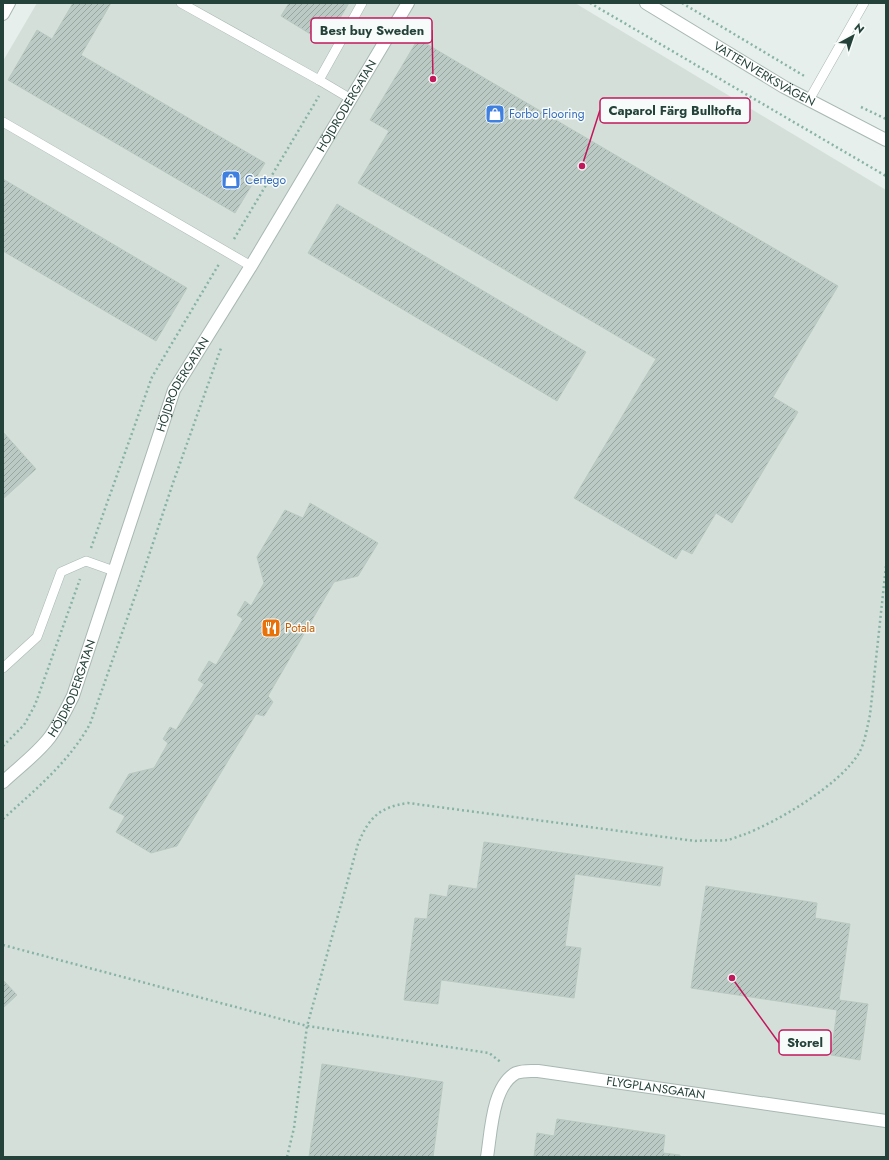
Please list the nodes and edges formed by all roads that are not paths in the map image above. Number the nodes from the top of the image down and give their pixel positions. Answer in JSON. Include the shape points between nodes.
{"nodes":[{"id":1,"x":9,"y":3,"type":"edge"},
{"id":2,"x":181,"y":3,"type":"edge"},
{"id":3,"x":362,"y":3,"type":"edge"},
{"id":4,"x":408,"y":3,"type":"edge"},
{"id":5,"x":646,"y":3,"type":"edge"},
{"id":6,"x":864,"y":3,"type":"edge"},
{"id":7,"x":3,"y":14,"type":"edge"},
{"id":8,"x":319,"y":80,"type":"junction"},
{"id":9,"x":351,"y":100,"type":"junction"},
{"id":10,"x":809,"y":100,"type":"junction"},
{"id":11,"x":3,"y":122,"type":"edge"},
{"id":12,"x":886,"y":140,"type":"edge"},
{"id":13,"x":251,"y":266,"type":"junction"},
{"id":14,"x":114,"y":571,"type":"junction"},
{"id":15,"x":3,"y":668,"type":"edge"},
{"id":16,"x":3,"y":782,"type":"edge"},
{"id":17,"x":886,"y":1121,"type":"edge"},
{"id":18,"x":487,"y":1157,"type":"edge"}],
"edges":[{"from":1,"to":7,"type":"street"},
{"from":2,"to":8,"type":"lane"},
{"from":3,"to":8,"type":"lane"},
{"from":4,"to":9,"type":"street","name":"HÖJDRODERGATAN"},
{"from":5,"to":10,"type":"street","name":"VATTENVERKSVÄGEN"},
{"from":6,"to":10,"type":"lane"},
{"from":8,"to":9,"type":"lane"},
{"from":9,"to":13,"type":"street","name":"HÖJDRODERGATAN"},
{"from":10,"to":12,"type":"street","name":"VATTENVERKSVÄGEN"},
{"from":11,"to":13,"type":"lane"},
{"from":13,"to":14,"type":"street","name":"HÖJDRODERGATAN","via":[[174,390]]},
{"from":14,"to":15,"type":"lane","via":[[86,561],[61,572],[37,637]]},
{"from":14,"to":16,"type":"street","name":"HÖJDRODERGATAN","via":[[73,696],[62,717],[50,737]]},
{"from":17,"to":18,"type":"street","name":"FLYGPLANSGATAN","via":[[524,1070],[515,1074],[504,1085],[497,1100]]}]}
